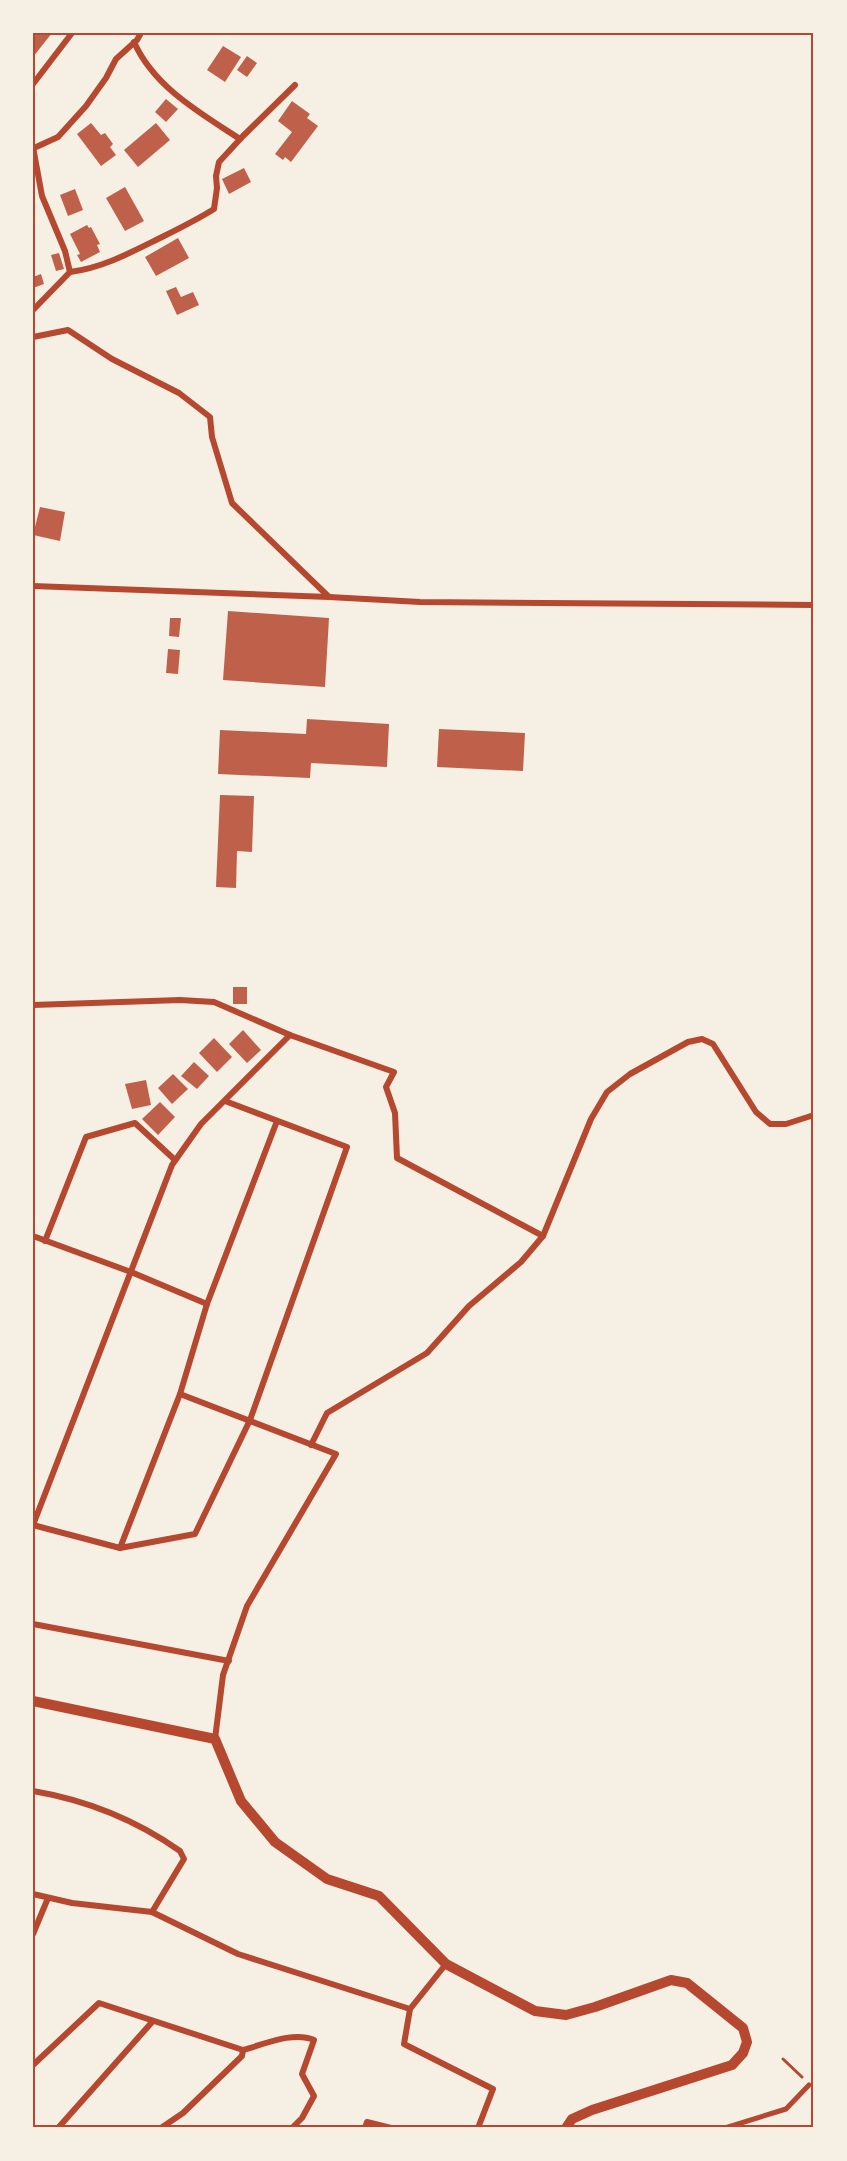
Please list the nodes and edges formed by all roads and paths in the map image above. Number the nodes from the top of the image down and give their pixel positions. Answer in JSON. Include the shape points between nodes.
{"nodes":[{"id":1,"x":72,"y":33,"type":"edge"},
{"id":2,"x":141,"y":33,"type":"edge"},
{"id":3,"x":134,"y":42,"type":"junction"},
{"id":4,"x":33,"y":84,"type":"edge"},
{"id":5,"x":295,"y":85,"type":"dead end"},
{"id":6,"x":240,"y":139,"type":"junction"},
{"id":7,"x":33,"y":148,"type":"edge"},
{"id":8,"x":70,"y":272,"type":"junction"},
{"id":9,"x":33,"y":310,"type":"edge"},
{"id":10,"x":33,"y":337,"type":"edge"},
{"id":11,"x":33,"y":586,"type":"edge"},
{"id":12,"x":329,"y":597,"type":"junction"},
{"id":13,"x":814,"y":604,"type":"edge"},
{"id":14,"x":33,"y":1005,"type":"edge"},
{"id":15,"x":290,"y":1035,"type":"junction"},
{"id":16,"x":225,"y":1101,"type":"junction"},
{"id":17,"x":814,"y":1115,"type":"edge"},
{"id":18,"x":277,"y":1121,"type":"junction"},
{"id":19,"x":175,"y":1160,"type":"junction"},
{"id":20,"x":33,"y":1236,"type":"edge"},
{"id":21,"x":543,"y":1236,"type":"junction"},
{"id":22,"x":45,"y":1241,"type":"junction"},
{"id":23,"x":131,"y":1272,"type":"junction"},
{"id":24,"x":207,"y":1304,"type":"junction"},
{"id":25,"x":180,"y":1394,"type":"junction"},
{"id":26,"x":250,"y":1420,"type":"junction"},
{"id":27,"x":311,"y":1445,"type":"junction"},
{"id":28,"x":33,"y":1525,"type":"edge"},
{"id":29,"x":120,"y":1548,"type":"junction"},
{"id":30,"x":33,"y":1624,"type":"edge"},
{"id":31,"x":228,"y":1661,"type":"junction"},
{"id":32,"x":33,"y":1701,"type":"edge"},
{"id":33,"x":215,"y":1739,"type":"junction"},
{"id":34,"x":33,"y":1791,"type":"edge"},
{"id":35,"x":33,"y":1894,"type":"edge"},
{"id":36,"x":48,"y":1898,"type":"junction"},
{"id":37,"x":152,"y":1912,"type":"junction"},
{"id":38,"x":33,"y":1934,"type":"edge"},
{"id":39,"x":446,"y":1964,"type":"junction"},
{"id":40,"x":410,"y":2009,"type":"junction"},
{"id":41,"x":153,"y":2021,"type":"junction"},
{"id":42,"x":243,"y":2050,"type":"junction"},
{"id":43,"x":783,"y":2059,"type":"dead end"},
{"id":44,"x":33,"y":2065,"type":"edge"},
{"id":45,"x":809,"y":2085,"type":"joint"},
{"id":46,"x":58,"y":2128,"type":"edge"},
{"id":47,"x":161,"y":2128,"type":"edge"},
{"id":48,"x":292,"y":2128,"type":"edge"},
{"id":49,"x":365,"y":2128,"type":"edge"},
{"id":50,"x":391,"y":2128,"type":"edge"},
{"id":51,"x":478,"y":2128,"type":"edge"},
{"id":52,"x":566,"y":2128,"type":"edge"},
{"id":53,"x":725,"y":2128,"type":"edge"}],
"edges":[{"from":1,"to":4,"type":"street"},
{"from":2,"to":3,"type":"street"},
{"from":3,"to":6,"type":"street","via":[[149,68],[176,95]]},
{"from":3,"to":7,"type":"street","via":[[116,59],[86,106],[58,137]]},
{"from":5,"to":6,"type":"street"},
{"from":6,"to":8,"type":"street","via":[[219,162],[214,209],[126,255],[91,270]]},
{"from":7,"to":8,"type":"street","via":[[42,196]]},
{"from":8,"to":9,"type":"street"},
{"from":10,"to":12,"type":"street","via":[[68,330],[111,358],[179,393],[210,417],[212,437],[232,503]]},
{"from":11,"to":12,"type":"street"},
{"from":12,"to":13,"type":"street","via":[[420,602]]},
{"from":14,"to":15,"type":"street","via":[[214,1002]]},
{"from":15,"to":16,"type":"street"},
{"from":15,"to":21,"type":"street","via":[[394,1072],[386,1087],[395,1113],[398,1158]]},
{"from":16,"to":18,"type":"street"},
{"from":16,"to":19,"type":"street","via":[[201,1124]]},
{"from":17,"to":21,"type":"street","via":[[786,1124],[770,1124],[756,1112],[713,1044],[702,1039],[688,1042],[630,1074],[608,1092],[591,1119]]},
{"from":18,"to":24,"type":"street"},
{"from":18,"to":26,"type":"street","via":[[347,1147]]},
{"from":19,"to":22,"type":"street","via":[[135,1123],[86,1137]]},
{"from":19,"to":23,"type":"street"},
{"from":20,"to":22,"type":"street"},
{"from":21,"to":27,"type":"street","via":[[520,1262],[468,1306],[428,1353],[327,1413]]},
{"from":22,"to":23,"type":"street"},
{"from":23,"to":24,"type":"street"},
{"from":23,"to":28,"type":"street"},
{"from":24,"to":25,"type":"street"},
{"from":25,"to":26,"type":"street"},
{"from":25,"to":29,"type":"street"},
{"from":26,"to":27,"type":"street"},
{"from":26,"to":29,"type":"street","via":[[195,1534]]},
{"from":27,"to":31,"type":"street","via":[[336,1454],[248,1606]]},
{"from":28,"to":29,"type":"street"},
{"from":30,"to":31,"type":"street"},
{"from":31,"to":33,"type":"street"},
{"from":32,"to":33,"type":"street"},
{"from":33,"to":39,"type":"street","via":[[241,1801],[275,1842],[327,1879],[379,1896]]},
{"from":34,"to":37,"type":"street","via":[[113,1812],[180,1851],[184,1859]]},
{"from":35,"to":36,"type":"street"},
{"from":36,"to":37,"type":"street"},
{"from":36,"to":38,"type":"street"},
{"from":37,"to":40,"type":"street","via":[[238,1954]]},
{"from":39,"to":40,"type":"street"},
{"from":39,"to":52,"type":"street","via":[[535,2011],[566,2014],[671,1980],[687,1983],[742,2028],[747,2042],[732,2065],[592,2110],[572,2120]]},
{"from":40,"to":51,"type":"street","via":[[404,2044],[493,2089]]},
{"from":41,"to":42,"type":"street"},
{"from":41,"to":44,"type":"street","via":[[99,2003]]},
{"from":41,"to":46,"type":"street"},
{"from":42,"to":47,"type":"street","via":[[242,2056],[183,2113]]},
{"from":42,"to":48,"type":"street","via":[[281,2039],[306,2036],[314,2040],[302,2074],[314,2096]]},
{"from":43,"to":45,"type":"path"},
{"from":45,"to":53,"type":"street","via":[[786,2109]]},
{"from":49,"to":50,"type":"street","via":[[367,2122]]}]}
